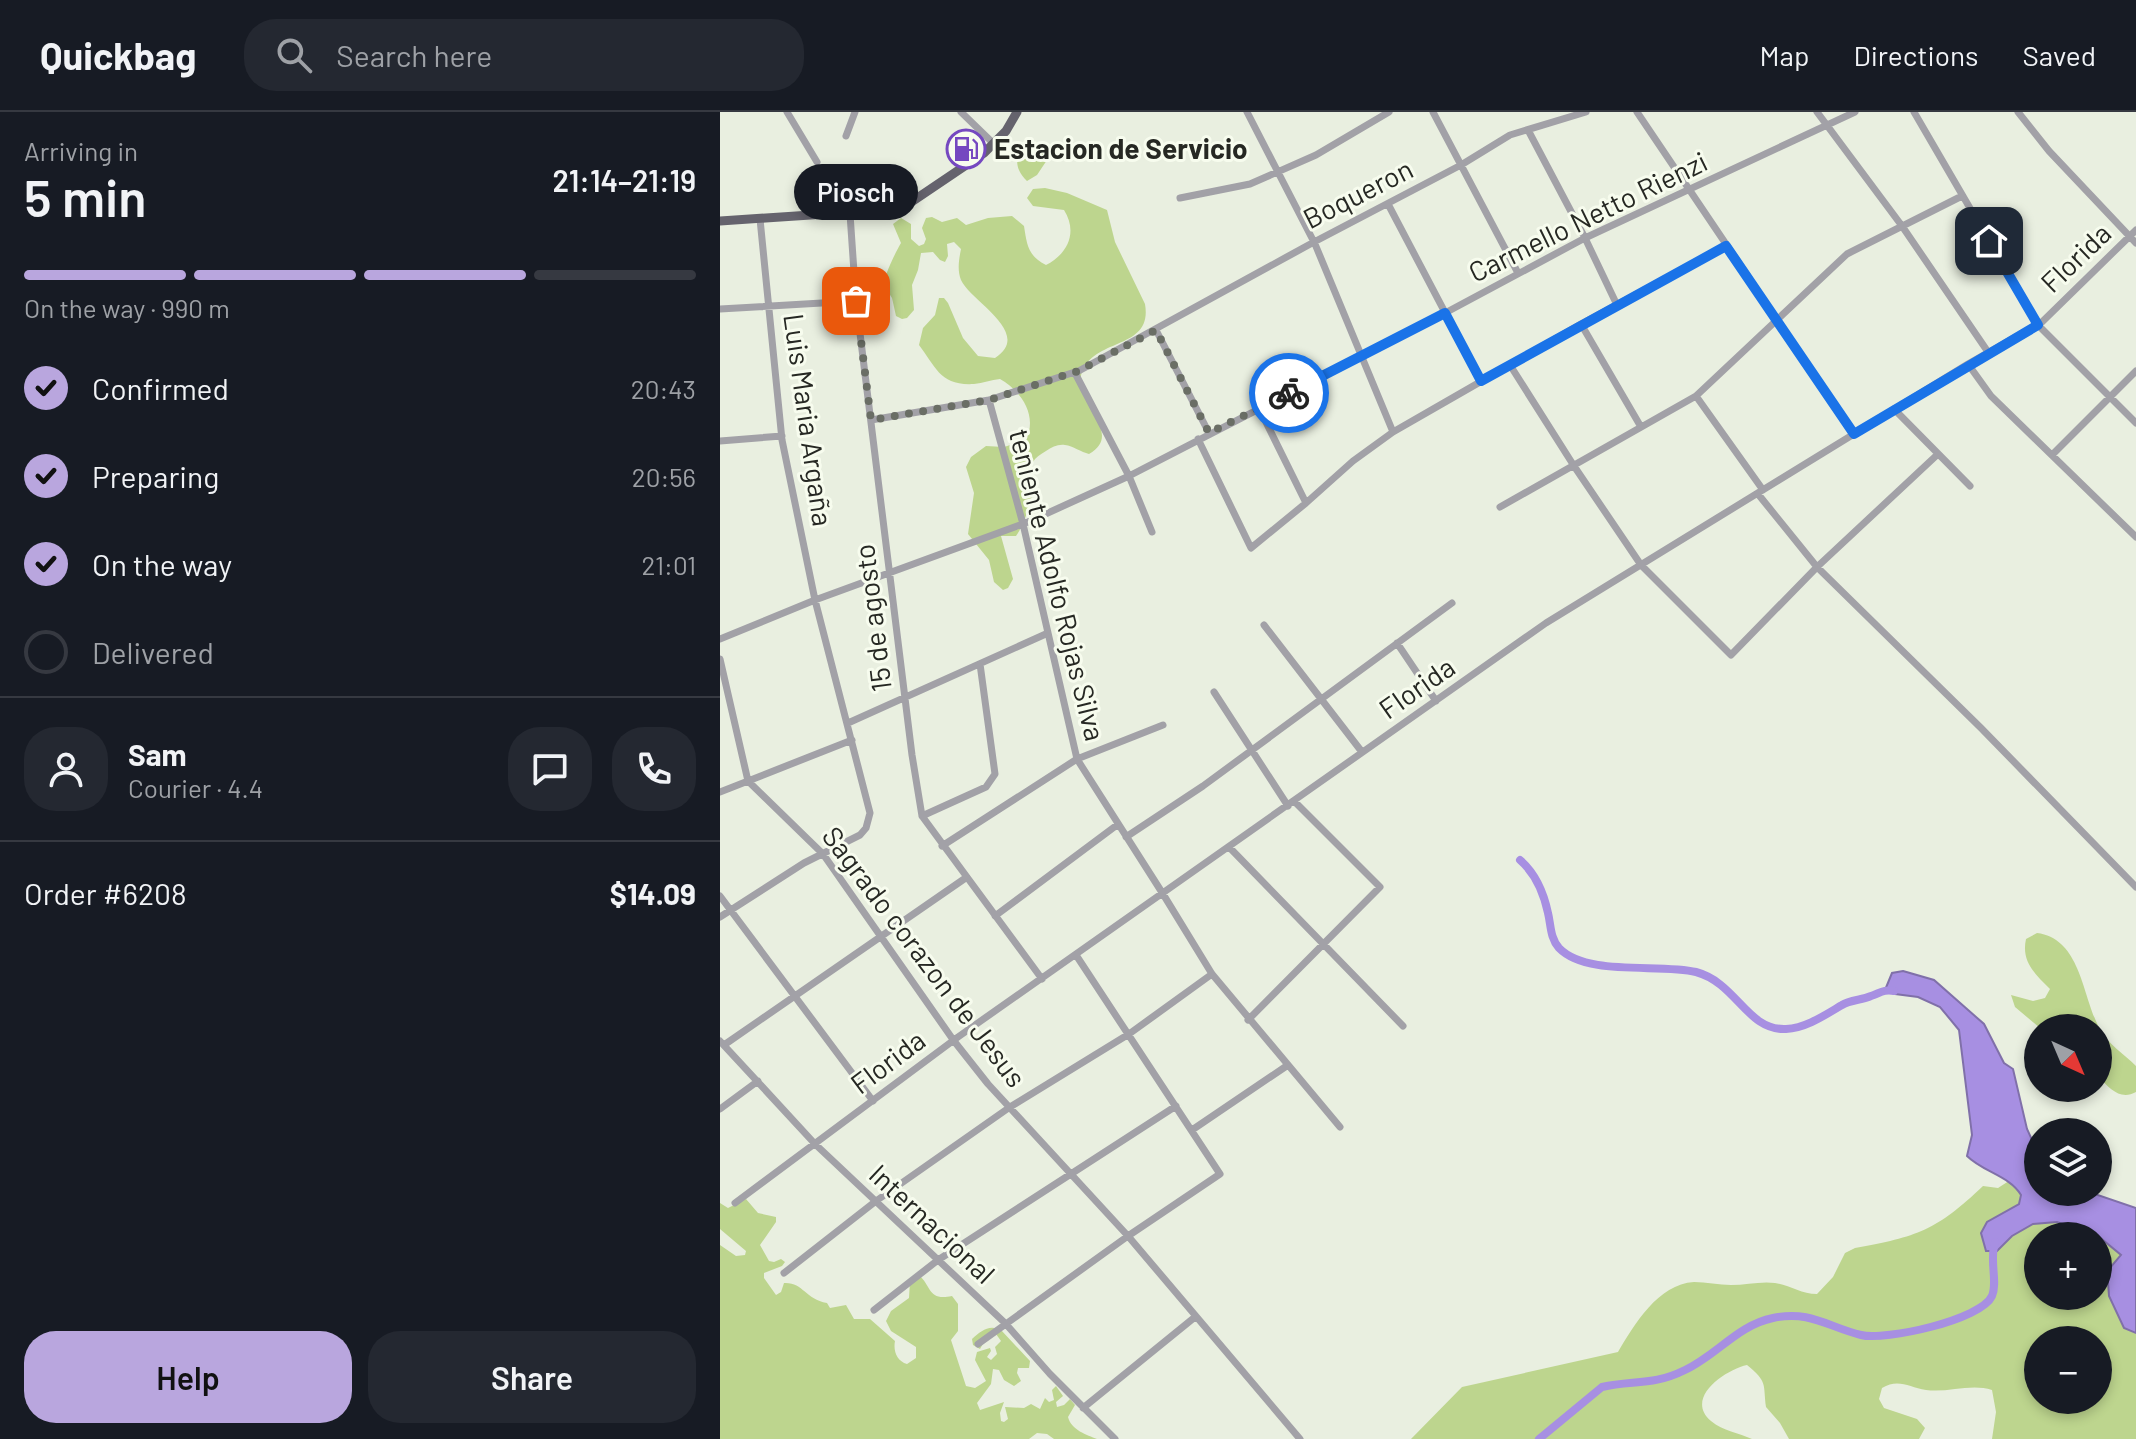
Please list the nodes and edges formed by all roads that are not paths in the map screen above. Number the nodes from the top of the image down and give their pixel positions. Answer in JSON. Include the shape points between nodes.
{"nodes":[{"id":1,"x":787,"y":112,"type":"edge"},
{"id":2,"x":855,"y":112,"type":"edge"},
{"id":3,"x":961,"y":112,"type":"edge"},
{"id":4,"x":1017,"y":112,"type":"edge"},
{"id":5,"x":1247,"y":112,"type":"edge"},
{"id":6,"x":1433,"y":112,"type":"edge"},
{"id":7,"x":1586,"y":112,"type":"edge"},
{"id":8,"x":1637,"y":112,"type":"edge"},
{"id":9,"x":1817,"y":112,"type":"edge"},
{"id":10,"x":1855,"y":112,"type":"edge"},
{"id":11,"x":1914,"y":112,"type":"edge"},
{"id":12,"x":2018,"y":112,"type":"edge"},
{"id":13,"x":1387,"y":113,"type":"edge"},
{"id":14,"x":1827,"y":126,"type":"junction"},
{"id":15,"x":1528,"y":130,"type":"junction"},
{"id":16,"x":846,"y":136,"type":"dead end"},
{"id":17,"x":994,"y":144,"type":"junction"},
{"id":18,"x":817,"y":162,"type":"dead end"},
{"id":19,"x":1461,"y":165,"type":"junction"},
{"id":20,"x":1278,"y":171,"type":"junction"},
{"id":21,"x":1688,"y":190,"type":"junction"},
{"id":22,"x":1962,"y":196,"type":"junction"},
{"id":23,"x":1180,"y":198,"type":"dead end"},
{"id":24,"x":1388,"y":204,"type":"junction"},
{"id":25,"x":850,"y":214,"type":"junction"},
{"id":26,"x":760,"y":219,"type":"junction"},
{"id":27,"x":720,"y":221,"type":"edge"},
{"id":28,"x":1902,"y":226,"type":"junction"},
{"id":29,"x":2133,"y":233,"type":"edge"},
{"id":30,"x":1585,"y":238,"type":"junction"},
{"id":31,"x":1314,"y":242,"type":"junction"},
{"id":32,"x":2136,"y":243,"type":"edge"},
{"id":33,"x":1726,"y":246,"type":"junction"},
{"id":34,"x":1518,"y":273,"type":"junction"},
{"id":35,"x":856,"y":301,"type":"junction"},
{"id":36,"x":1617,"y":305,"type":"junction"},
{"id":37,"x":769,"y":307,"type":"junction"},
{"id":38,"x":720,"y":309,"type":"edge"},
{"id":39,"x":1445,"y":313,"type":"junction"},
{"id":40,"x":1777,"y":322,"type":"junction"},
{"id":41,"x":1581,"y":324,"type":"junction"},
{"id":42,"x":2038,"y":325,"type":"junction"},
{"id":43,"x":1156,"y":330,"type":"junction"},
{"id":44,"x":1988,"y":352,"type":"junction"},
{"id":45,"x":1361,"y":355,"type":"junction"},
{"id":46,"x":1968,"y":364,"type":"junction"},
{"id":47,"x":1510,"y":365,"type":"junction"},
{"id":48,"x":1078,"y":371,"type":"junction"},
{"id":49,"x":2136,"y":371,"type":"edge"},
{"id":50,"x":1481,"y":381,"type":"junction"},
{"id":51,"x":1696,"y":396,"type":"junction"},
{"id":52,"x":2110,"y":397,"type":"junction"},
{"id":53,"x":989,"y":400,"type":"junction"},
{"id":54,"x":1259,"y":408,"type":"junction"},
{"id":55,"x":1894,"y":409,"type":"junction"},
{"id":56,"x":871,"y":420,"type":"junction"},
{"id":57,"x":2136,"y":423,"type":"edge"},
{"id":58,"x":1641,"y":427,"type":"junction"},
{"id":59,"x":1393,"y":432,"type":"junction"},
{"id":60,"x":1209,"y":433,"type":"junction"},
{"id":61,"x":1854,"y":434,"type":"junction"},
{"id":62,"x":782,"y":436,"type":"junction"},
{"id":63,"x":1198,"y":439,"type":"junction"},
{"id":64,"x":720,"y":441,"type":"edge"},
{"id":65,"x":1938,"y":454,"type":"junction"},
{"id":66,"x":2052,"y":455,"type":"junction"},
{"id":67,"x":1574,"y":466,"type":"junction"},
{"id":68,"x":1129,"y":476,"type":"junction"},
{"id":69,"x":1970,"y":486,"type":"dead end"},
{"id":70,"x":1760,"y":492,"type":"junction"},
{"id":71,"x":1306,"y":503,"type":"junction"},
{"id":72,"x":1500,"y":507,"type":"dead end"},
{"id":73,"x":1023,"y":524,"type":"junction"},
{"id":74,"x":1152,"y":532,"type":"dead end"},
{"id":75,"x":2136,"y":537,"type":"edge"},
{"id":76,"x":1641,"y":565,"type":"junction"},
{"id":77,"x":1817,"y":567,"type":"junction"},
{"id":78,"x":890,"y":573,"type":"junction"},
{"id":79,"x":815,"y":600,"type":"junction"},
{"id":80,"x":1452,"y":603,"type":"dead end"},
{"id":81,"x":1264,"y":625,"type":"dead end"},
{"id":82,"x":1048,"y":633,"type":"junction"},
{"id":83,"x":720,"y":639,"type":"edge"},
{"id":84,"x":1397,"y":643,"type":"junction"},
{"id":85,"x":720,"y":659,"type":"edge"},
{"id":86,"x":980,"y":664,"type":"junction"},
{"id":87,"x":1214,"y":692,"type":"dead end"},
{"id":88,"x":905,"y":698,"type":"junction"},
{"id":89,"x":1321,"y":699,"type":"junction"},
{"id":90,"x":1436,"y":701,"type":"junction"},
{"id":91,"x":848,"y":723,"type":"junction"},
{"id":92,"x":1163,"y":725,"type":"dead end"},
{"id":93,"x":852,"y":740,"type":"junction"},
{"id":94,"x":1252,"y":750,"type":"junction"},
{"id":95,"x":1362,"y":752,"type":"junction"},
{"id":96,"x":1077,"y":759,"type":"junction"},
{"id":97,"x":748,"y":781,"type":"junction"},
{"id":98,"x":720,"y":792,"type":"edge"},
{"id":99,"x":1291,"y":803,"type":"junction"},
{"id":100,"x":922,"y":816,"type":"junction"},
{"id":101,"x":1117,"y":825,"type":"junction"},
{"id":102,"x":1126,"y":837,"type":"junction"},
{"id":103,"x":942,"y":846,"type":"junction"},
{"id":104,"x":1229,"y":847,"type":"junction"},
{"id":105,"x":823,"y":854,"type":"junction"},
{"id":106,"x":967,"y":877,"type":"junction"},
{"id":107,"x":2135,"y":885,"type":"edge"},
{"id":108,"x":1163,"y":894,"type":"junction"},
{"id":109,"x":720,"y":896,"type":"edge"},
{"id":110,"x":732,"y":908,"type":"junction"},
{"id":111,"x":995,"y":916,"type":"junction"},
{"id":112,"x":720,"y":917,"type":"edge"},
{"id":113,"x":880,"y":937,"type":"junction"},
{"id":114,"x":1322,"y":944,"type":"junction"},
{"id":115,"x":1076,"y":955,"type":"junction"},
{"id":116,"x":1212,"y":974,"type":"junction"},
{"id":117,"x":1042,"y":979,"type":"junction"},
{"id":118,"x":796,"y":995,"type":"junction"},
{"id":119,"x":1248,"y":1020,"type":"junction"},
{"id":120,"x":1403,"y":1026,"type":"dead end"},
{"id":121,"x":1129,"y":1034,"type":"junction"},
{"id":122,"x":954,"y":1041,"type":"junction"},
{"id":123,"x":722,"y":1043,"type":"edge"},
{"id":124,"x":1288,"y":1065,"type":"junction"},
{"id":125,"x":758,"y":1081,"type":"junction"},
{"id":126,"x":873,"y":1101,"type":"junction"},
{"id":127,"x":1176,"y":1106,"type":"junction"},
{"id":128,"x":1010,"y":1107,"type":"junction"},
{"id":129,"x":720,"y":1109,"type":"edge"},
{"id":130,"x":1340,"y":1127,"type":"dead end"},
{"id":131,"x":1192,"y":1130,"type":"junction"},
{"id":132,"x":815,"y":1144,"type":"junction"},
{"id":133,"x":1071,"y":1172,"type":"junction"},
{"id":134,"x":876,"y":1201,"type":"junction"},
{"id":135,"x":735,"y":1203,"type":"dead end"},
{"id":136,"x":1128,"y":1236,"type":"junction"},
{"id":137,"x":938,"y":1260,"type":"junction"},
{"id":138,"x":784,"y":1273,"type":"dead end"},
{"id":139,"x":874,"y":1310,"type":"dead end"},
{"id":140,"x":1195,"y":1317,"type":"junction"},
{"id":141,"x":1005,"y":1323,"type":"junction"},
{"id":142,"x":978,"y":1344,"type":"dead end"},
{"id":143,"x":1083,"y":1408,"type":"junction"},
{"id":144,"x":1115,"y":1439,"type":"edge"},
{"id":145,"x":1300,"y":1439,"type":"edge"}],
"edges":[{"from":1,"to":18,"type":"street"},
{"from":2,"to":16,"type":"street"},
{"from":3,"to":17,"type":"street"},
{"from":4,"to":17,"type":"main road"},
{"from":5,"to":20,"type":"street"},
{"from":6,"to":19,"type":"street"},
{"from":7,"to":15,"type":"street","name":"Boqueron"},
{"from":8,"to":21,"type":"street"},
{"from":9,"to":14,"type":"street"},
{"from":10,"to":14,"type":"street","name":"Carmello Netto Rienzi"},
{"from":11,"to":22,"type":"street"},
{"from":12,"to":29,"type":"street","via":[[2049,151]]},
{"from":13,"to":20,"type":"street"},
{"from":14,"to":21,"type":"street","name":"Carmello Netto Rienzi"},
{"from":14,"to":28,"type":"street"},
{"from":15,"to":19,"type":"street","name":"Boqueron"},
{"from":15,"to":30,"type":"street"},
{"from":17,"to":25,"type":"main road","via":[[901,209]]},
{"from":19,"to":24,"type":"street","name":"Boqueron"},
{"from":19,"to":34,"type":"street"},
{"from":20,"to":23,"type":"street","via":[[1250,184]]},
{"from":20,"to":31,"type":"street"},
{"from":21,"to":30,"type":"street","name":"Carmello Netto Rienzi"},
{"from":21,"to":33,"type":"street"},
{"from":22,"to":28,"type":"street"},
{"from":22,"to":42,"type":"street"},
{"from":24,"to":31,"type":"street","name":"Boqueron"},
{"from":24,"to":39,"type":"street"},
{"from":25,"to":26,"type":"main road"},
{"from":25,"to":35,"type":"street","name":"15 de agosto"},
{"from":26,"to":27,"type":"main road"},
{"from":26,"to":37,"type":"street","name":"Luis Maria Argaña"},
{"from":28,"to":40,"type":"street","via":[[1847,254]]},
{"from":28,"to":44,"type":"street"},
{"from":29,"to":32,"type":"street"},
{"from":29,"to":42,"type":"street","name":"Florida"},
{"from":30,"to":34,"type":"street","name":"Carmello Netto Rienzi"},
{"from":30,"to":36,"type":"street"},
{"from":31,"to":43,"type":"street","name":"Boqueron"},
{"from":31,"to":45,"type":"street"},
{"from":33,"to":36,"type":"street"},
{"from":33,"to":40,"type":"street"},
{"from":34,"to":39,"type":"street","name":"Carmello Netto Rienzi"},
{"from":35,"to":37,"type":"street"},
{"from":35,"to":56,"type":"street","name":"15 de agosto"},
{"from":36,"to":41,"type":"street"},
{"from":37,"to":38,"type":"street"},
{"from":37,"to":62,"type":"street","name":"Luis Maria Argaña"},
{"from":39,"to":45,"type":"street","name":"Carmello Netto Rienzi"},
{"from":39,"to":50,"type":"street"},
{"from":40,"to":51,"type":"street"},
{"from":40,"to":61,"type":"street"},
{"from":41,"to":47,"type":"street"},
{"from":41,"to":58,"type":"street"},
{"from":42,"to":44,"type":"street","name":"Florida"},
{"from":42,"to":52,"type":"street"},
{"from":43,"to":48,"type":"street","name":"Boqueron"},
{"from":43,"to":60,"type":"street"},
{"from":44,"to":46,"type":"street","name":"Florida"},
{"from":45,"to":54,"type":"street","name":"Carmello Netto Rienzi"},
{"from":45,"to":59,"type":"street"},
{"from":46,"to":55,"type":"street","name":"Florida"},
{"from":46,"to":66,"type":"street","via":[[1991,396]]},
{"from":47,"to":50,"type":"street"},
{"from":47,"to":67,"type":"street"},
{"from":48,"to":53,"type":"street","name":"Boqueron"},
{"from":48,"to":68,"type":"street"},
{"from":49,"to":52,"type":"street"},
{"from":50,"to":59,"type":"street"},
{"from":51,"to":58,"type":"street"},
{"from":51,"to":70,"type":"street"},
{"from":52,"to":57,"type":"street"},
{"from":52,"to":66,"type":"street"},
{"from":53,"to":56,"type":"street","name":"Boqueron"},
{"from":53,"to":73,"type":"street","name":"teniente Adolfo Rojas Silva"},
{"from":54,"to":60,"type":"street","name":"Carmello Netto Rienzi"},
{"from":54,"to":71,"type":"street"},
{"from":55,"to":61,"type":"street","name":"Florida"},
{"from":55,"to":65,"type":"street"},
{"from":56,"to":78,"type":"street","name":"15 de agosto"},
{"from":58,"to":67,"type":"street"},
{"from":59,"to":71,"type":"street"},
{"from":60,"to":63,"type":"street","name":"Carmello Netto Rienzi"},
{"from":61,"to":70,"type":"street","name":"Florida"},
{"from":62,"to":64,"type":"street"},
{"from":62,"to":79,"type":"street","name":"Luis Maria Argaña"},
{"from":63,"to":68,"type":"street","name":"Carmello Netto Rienzi"},
{"from":63,"to":71,"type":"street","via":[[1251,548]]},
{"from":65,"to":69,"type":"street"},
{"from":65,"to":77,"type":"street"},
{"from":66,"to":75,"type":"street"},
{"from":67,"to":72,"type":"street"},
{"from":67,"to":76,"type":"street"},
{"from":68,"to":73,"type":"street","name":"Carmello Netto Rienzi"},
{"from":68,"to":74,"type":"street"},
{"from":70,"to":76,"type":"street","name":"Florida"},
{"from":70,"to":77,"type":"street"},
{"from":73,"to":78,"type":"street","name":"Carmello Netto Rienzi"},
{"from":73,"to":82,"type":"street","name":"teniente Adolfo Rojas Silva"},
{"from":76,"to":77,"type":"street","via":[[1731,655]]},
{"from":76,"to":90,"type":"street","name":"Florida","via":[[1546,623]]},
{"from":77,"to":107,"type":"street"},
{"from":78,"to":79,"type":"street","name":"Carmello Netto Rienzi"},
{"from":78,"to":88,"type":"street","name":"15 de agosto"},
{"from":79,"to":83,"type":"street","name":"Carmello Netto Rienzi"},
{"from":79,"to":91,"type":"street","name":"Luis Maria Argaña"},
{"from":80,"to":84,"type":"street"},
{"from":81,"to":89,"type":"street"},
{"from":82,"to":86,"type":"street"},
{"from":82,"to":96,"type":"street","name":"teniente Adolfo Rojas Silva"},
{"from":84,"to":89,"type":"street"},
{"from":84,"to":90,"type":"street"},
{"from":85,"to":97,"type":"street"},
{"from":86,"to":88,"type":"street"},
{"from":86,"to":100,"type":"street","via":[[995,774],[986,787]]},
{"from":87,"to":94,"type":"street"},
{"from":88,"to":91,"type":"street"},
{"from":88,"to":100,"type":"street","name":"15 de agosto"},
{"from":89,"to":94,"type":"street"},
{"from":89,"to":95,"type":"street"},
{"from":90,"to":95,"type":"street","name":"Florida"},
{"from":91,"to":93,"type":"street","name":"Luis Maria Argaña"},
{"from":92,"to":96,"type":"street"},
{"from":93,"to":97,"type":"street"},
{"from":93,"to":105,"type":"street","name":"Luis Maria Argaña","via":[[870,813],[860,835]]},
{"from":94,"to":99,"type":"street"},
{"from":94,"to":102,"type":"street"},
{"from":95,"to":99,"type":"street","name":"Florida"},
{"from":96,"to":101,"type":"street","name":"teniente Adolfo Rojas Silva"},
{"from":96,"to":103,"type":"street"},
{"from":97,"to":98,"type":"street"},
{"from":97,"to":105,"type":"street","name":"Sagrado corazon de Jesus"},
{"from":99,"to":104,"type":"street","name":"Florida"},
{"from":99,"to":114,"type":"street","via":[[1380,887]]},
{"from":100,"to":103,"type":"street","name":"15 de agosto"},
{"from":101,"to":102,"type":"street","name":"teniente Adolfo Rojas Silva"},
{"from":101,"to":111,"type":"street"},
{"from":102,"to":108,"type":"street","name":"teniente Adolfo Rojas Silva"},
{"from":103,"to":106,"type":"street","name":"15 de agosto"},
{"from":104,"to":108,"type":"street","name":"Florida"},
{"from":104,"to":114,"type":"street"},
{"from":105,"to":110,"type":"street"},
{"from":105,"to":113,"type":"street","name":"Sagrado corazon de Jesus"},
{"from":106,"to":111,"type":"street","name":"15 de agosto"},
{"from":106,"to":113,"type":"street"},
{"from":108,"to":115,"type":"street","name":"Florida"},
{"from":108,"to":116,"type":"street","name":"teniente Adolfo Rojas Silva"},
{"from":109,"to":110,"type":"street"},
{"from":110,"to":112,"type":"street"},
{"from":110,"to":118,"type":"street"},
{"from":111,"to":117,"type":"street","name":"15 de agosto"},
{"from":113,"to":118,"type":"street"},
{"from":113,"to":122,"type":"street","name":"Sagrado corazon de Jesus"},
{"from":114,"to":119,"type":"street"},
{"from":114,"to":120,"type":"street"},
{"from":115,"to":117,"type":"street","name":"Florida"},
{"from":115,"to":121,"type":"street"},
{"from":116,"to":119,"type":"street","name":"teniente Adolfo Rojas Silva"},
{"from":116,"to":121,"type":"street"},
{"from":117,"to":122,"type":"street","name":"Florida"},
{"from":118,"to":123,"type":"street"},
{"from":118,"to":126,"type":"street"},
{"from":119,"to":124,"type":"street","name":"teniente Adolfo Rojas Silva"},
{"from":121,"to":127,"type":"street"},
{"from":121,"to":128,"type":"street"},
{"from":122,"to":126,"type":"street","name":"Florida"},
{"from":122,"to":128,"type":"street","name":"Sagrado corazon de Jesus"},
{"from":123,"to":125,"type":"street","name":"Internacional"},
{"from":124,"to":130,"type":"street","name":"teniente Adolfo Rojas Silva"},
{"from":124,"to":131,"type":"street"},
{"from":125,"to":129,"type":"street"},
{"from":125,"to":132,"type":"street","name":"Internacional"},
{"from":126,"to":132,"type":"street","name":"Florida"},
{"from":127,"to":131,"type":"street"},
{"from":127,"to":133,"type":"street"},
{"from":128,"to":133,"type":"street","name":"Sagrado corazon de Jesus"},
{"from":128,"to":134,"type":"street"},
{"from":131,"to":136,"type":"street","via":[[1220,1174]]},
{"from":132,"to":134,"type":"street","name":"Internacional"},
{"from":132,"to":135,"type":"street","name":"Florida"},
{"from":133,"to":136,"type":"street","name":"Sagrado corazon de Jesus"},
{"from":133,"to":137,"type":"street"},
{"from":134,"to":137,"type":"street","name":"Internacional"},
{"from":134,"to":138,"type":"street"},
{"from":136,"to":140,"type":"street","name":"Sagrado corazon de Jesus"},
{"from":136,"to":141,"type":"street"},
{"from":137,"to":139,"type":"street"},
{"from":137,"to":141,"type":"street","name":"Internacional"},
{"from":140,"to":143,"type":"street"},
{"from":140,"to":145,"type":"street","name":"Sagrado corazon de Jesus"},
{"from":141,"to":142,"type":"street"},
{"from":141,"to":143,"type":"street","name":"Internacional"},
{"from":143,"to":144,"type":"street","name":"Internacional"}]}
